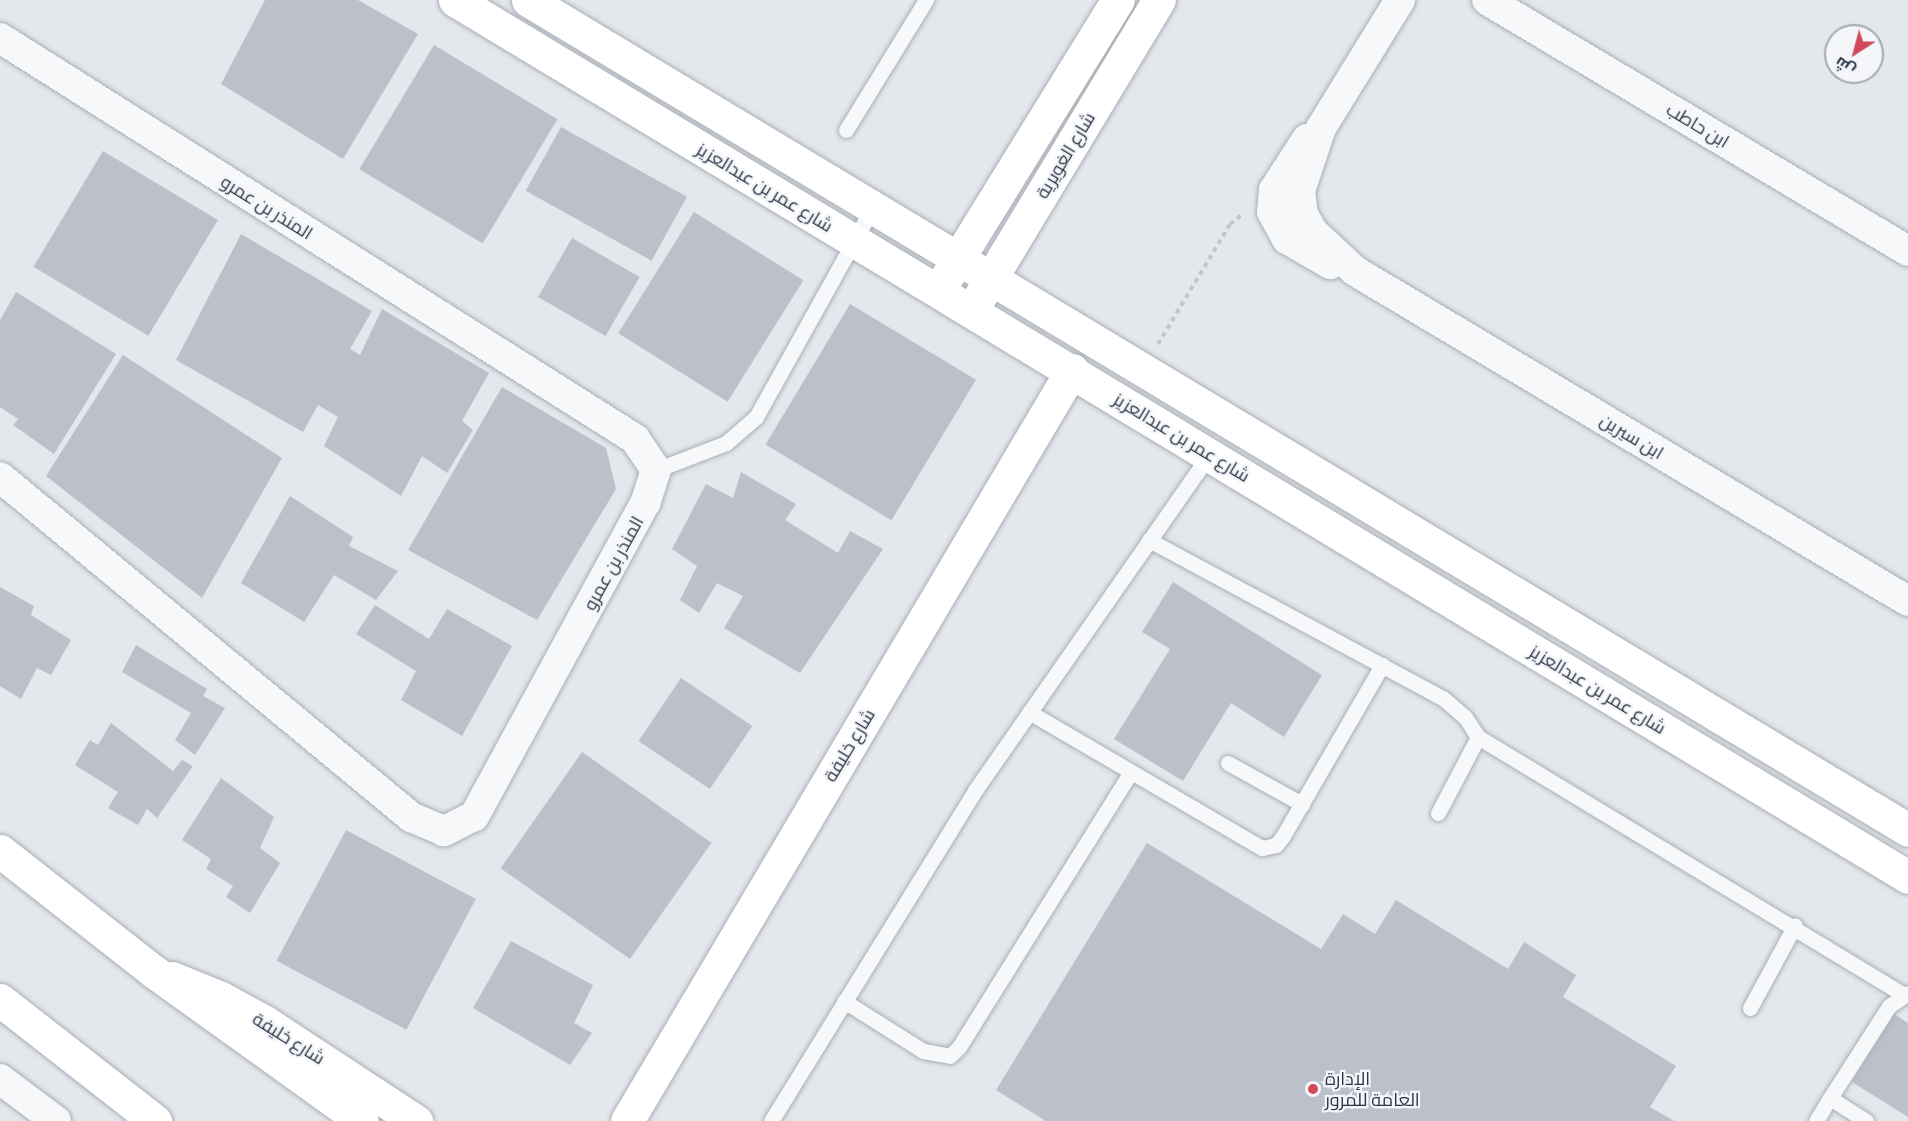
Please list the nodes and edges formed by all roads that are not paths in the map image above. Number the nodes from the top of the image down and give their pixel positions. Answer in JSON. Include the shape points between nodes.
{"nodes":[{"id":1,"x":455,"y":0,"type":"edge"},
{"id":2,"x":528,"y":0,"type":"edge"},
{"id":3,"x":926,"y":0,"type":"edge"},
{"id":4,"x":1118,"y":0,"type":"edge"},
{"id":5,"x":1159,"y":0,"type":"edge"},
{"id":6,"x":1400,"y":0,"type":"edge"},
{"id":7,"x":1487,"y":0,"type":"edge"},
{"id":8,"x":0,"y":38,"type":"edge"},
{"id":9,"x":1321,"y":128,"type":"junction"},
{"id":10,"x":846,"y":130,"type":"dead end"},
{"id":11,"x":872,"y":208,"type":"junction"},
{"id":12,"x":856,"y":241,"type":"junction"},
{"id":13,"x":1908,"y":251,"type":"edge"},
{"id":14,"x":958,"y":260,"type":"junction"},
{"id":15,"x":1355,"y":271,"type":"junction"},
{"id":16,"x":990,"y":279,"type":"junction"},
{"id":17,"x":939,"y":289,"type":"junction"},
{"id":18,"x":973,"y":310,"type":"junction"},
{"id":19,"x":1072,"y":370,"type":"junction"},
{"id":20,"x":1210,"y":454,"type":"junction"},
{"id":21,"x":656,"y":470,"type":"junction"},
{"id":22,"x":0,"y":477,"type":"edge"},
{"id":23,"x":1149,"y":540,"type":"junction"},
{"id":24,"x":1908,"y":601,"type":"edge"},
{"id":25,"x":1382,"y":665,"type":"junction"},
{"id":26,"x":1029,"y":712,"type":"junction"},
{"id":27,"x":1479,"y":737,"type":"junction"},
{"id":28,"x":1228,"y":763,"type":"dead end"},
{"id":29,"x":1131,"y":772,"type":"junction"},
{"id":30,"x":1302,"y":804,"type":"junction"},
{"id":31,"x":1438,"y":813,"type":"dead end"},
{"id":32,"x":1908,"y":830,"type":"edge"},
{"id":33,"x":0,"y":851,"type":"edge"},
{"id":34,"x":1908,"y":877,"type":"edge"},
{"id":35,"x":1795,"y":925,"type":"junction"},
{"id":36,"x":153,"y":971,"type":"junction"},
{"id":37,"x":1906,"y":993,"type":"edge"},
{"id":38,"x":0,"y":1000,"type":"edge"},
{"id":39,"x":844,"y":1001,"type":"junction"},
{"id":40,"x":1750,"y":1008,"type":"dead end"},
{"id":41,"x":0,"y":1079,"type":"edge"},
{"id":42,"x":1830,"y":1098,"type":"junction"},
{"id":43,"x":56,"y":1121,"type":"edge"},
{"id":44,"x":155,"y":1121,"type":"edge"},
{"id":45,"x":362,"y":1121,"type":"edge"},
{"id":46,"x":416,"y":1121,"type":"edge"},
{"id":47,"x":627,"y":1121,"type":"edge"},
{"id":48,"x":771,"y":1121,"type":"edge"},
{"id":49,"x":1815,"y":1121,"type":"edge"},
{"id":50,"x":1866,"y":1121,"type":"edge"}],
"edges":[{"from":1,"to":12,"type":"street","name":"شارع عمر بن عبدالعزيز"},
{"from":2,"to":11,"type":"street","name":"شارع عمر بن عبدالعزيز"},
{"from":3,"to":10,"type":"lane"},
{"from":4,"to":14,"type":"street","name":"شارع الغويرية"},
{"from":5,"to":16,"type":"street","name":"شارع الغويرية"},
{"from":6,"to":9,"type":"street","name":"ابن سيرين"},
{"from":7,"to":13,"type":"street","name":"ابن حاطب"},
{"from":8,"to":21,"type":"street","name":"المنذر بن عمرو","via":[[635,439]]},
{"from":9,"to":15,"type":"street","name":"ابن سيرين","via":[[1300,191],[1303,214],[1313,232]]},
{"from":9,"to":15,"type":"street","name":"ابن سيرين","via":[[1296,153],[1274,190],[1274,222],[1287,239],[1328,263]]},
{"from":11,"to":12,"type":"lane"},
{"from":11,"to":14,"type":"street","name":"شارع عمر بن عبدالعزيز"},
{"from":12,"to":17,"type":"street","name":"شارع عمر بن عبدالعزيز"},
{"from":12,"to":21,"type":"lane","via":[[756,417],[726,443]]},
{"from":14,"to":16,"type":"street","name":"شارع عمر بن عبدالعزيز"},
{"from":14,"to":17,"type":"street","name":"شارع الغويرية"},
{"from":15,"to":24,"type":"street","name":"ابن سيرين"},
{"from":16,"to":18,"type":"street","name":"شارع الغويرية"},
{"from":16,"to":32,"type":"street","name":"شارع عمر بن عبدالعزيز"},
{"from":17,"to":18,"type":"street","name":"شارع عمر بن عبدالعزيز"},
{"from":18,"to":19,"type":"street","name":"شارع عمر بن عبدالعزيز"},
{"from":19,"to":20,"type":"street","name":"شارع عمر بن عبدالعزيز"},
{"from":19,"to":47,"type":"street","name":"شارع خليفة"},
{"from":20,"to":23,"type":"lane"},
{"from":20,"to":34,"type":"street","name":"شارع عمر بن عبدالعزيز"},
{"from":21,"to":22,"type":"street","name":"المنذر بن عمرو","via":[[645,503],[474,816],[444,831],[411,817]]},
{"from":23,"to":25,"type":"lane"},
{"from":23,"to":26,"type":"lane"},
{"from":25,"to":27,"type":"lane","via":[[1444,699],[1465,717]]},
{"from":25,"to":30,"type":"lane"},
{"from":26,"to":29,"type":"lane"},
{"from":26,"to":39,"type":"lane","via":[[976,789]]},
{"from":27,"to":31,"type":"lane"},
{"from":27,"to":35,"type":"lane"},
{"from":28,"to":30,"type":"lane"},
{"from":29,"to":30,"type":"lane","via":[[1262,848],[1276,846]]},
{"from":29,"to":39,"type":"lane","via":[[950,1056],[923,1052]]},
{"from":33,"to":36,"type":"street","name":"شارع خليفة"},
{"from":35,"to":37,"type":"lane"},
{"from":35,"to":40,"type":"lane"},
{"from":36,"to":45,"type":"street","name":"شارع خليفة"},
{"from":36,"to":46,"type":"street","name":"شارع خليفة","via":[[221,998],[265,1022]]},
{"from":37,"to":42,"type":"lane","via":[[1889,1006]]},
{"from":38,"to":44,"type":"street"},
{"from":39,"to":48,"type":"lane"},
{"from":41,"to":43,"type":"street"},
{"from":42,"to":49,"type":"lane"},
{"from":42,"to":50,"type":"lane"}]}
